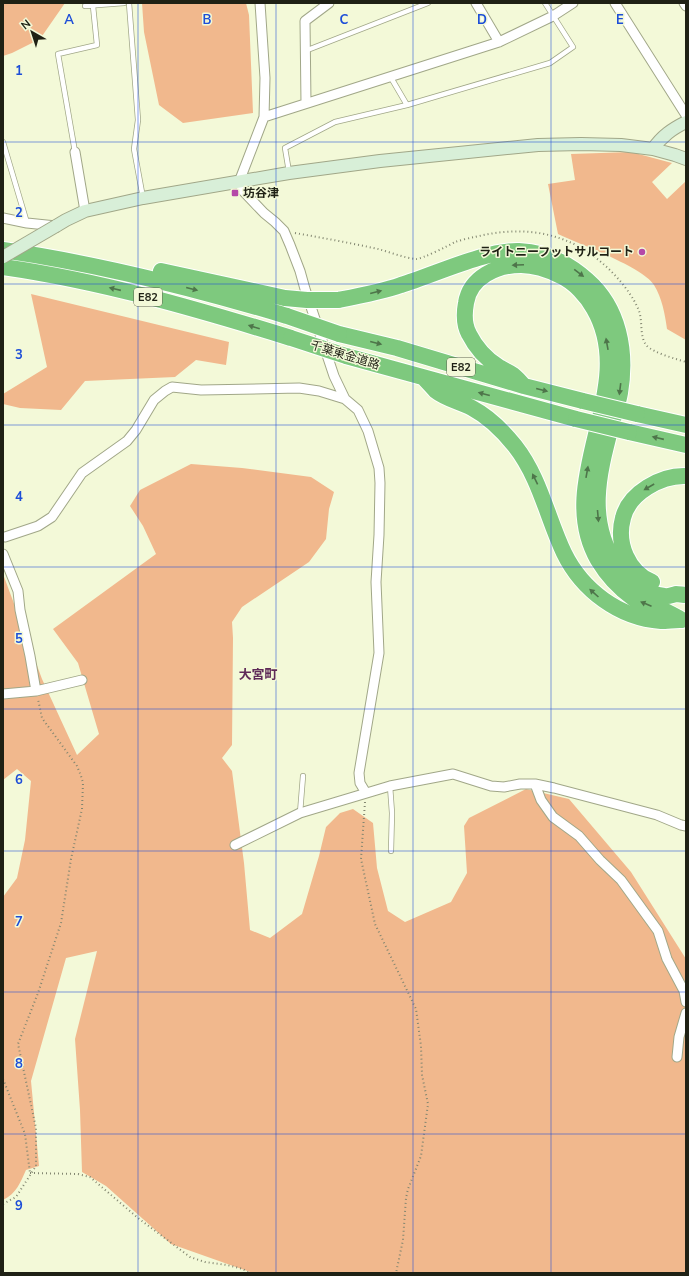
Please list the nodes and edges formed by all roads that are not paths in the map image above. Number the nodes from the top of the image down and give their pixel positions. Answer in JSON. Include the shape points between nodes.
{"nodes":[{"id":1,"x":124,"y":3,"type":"edge"},
{"id":2,"x":129,"y":3,"type":"edge"},
{"id":3,"x":260,"y":3,"type":"edge"},
{"id":4,"x":329,"y":3,"type":"edge"},
{"id":5,"x":428,"y":3,"type":"edge"},
{"id":6,"x":476,"y":3,"type":"edge"},
{"id":7,"x":545,"y":3,"type":"edge"},
{"id":8,"x":573,"y":3,"type":"edge"},
{"id":9,"x":615,"y":3,"type":"edge"},
{"id":10,"x":684,"y":3,"type":"edge"},
{"id":11,"x":85,"y":6,"type":"dead end"},
{"id":12,"x":93,"y":6,"type":"junction"},
{"id":13,"x":686,"y":6,"type":"edge"},
{"id":14,"x":553,"y":16,"type":"junction"},
{"id":15,"x":499,"y":42,"type":"junction"},
{"id":16,"x":304,"y":52,"type":"junction"},
{"id":17,"x":390,"y":76,"type":"junction"},
{"id":18,"x":306,"y":103,"type":"junction"},
{"id":19,"x":407,"y":106,"type":"junction"},
{"id":20,"x":686,"y":115,"type":"edge"},
{"id":21,"x":264,"y":117,"type":"junction"},
{"id":22,"x":686,"y":122,"type":"edge"},
{"id":23,"x":3,"y":142,"type":"edge"},
{"id":24,"x":653,"y":149,"type":"junction"},
{"id":25,"x":75,"y":152,"type":"joint"},
{"id":26,"x":686,"y":159,"type":"edge"},
{"id":27,"x":289,"y":173,"type":"junction"},
{"id":28,"x":239,"y":182,"type":"junction"},
{"id":29,"x":143,"y":198,"type":"junction"},
{"id":30,"x":85,"y":211,"type":"junction"},
{"id":31,"x":3,"y":218,"type":"edge"},
{"id":32,"x":27,"y":223,"type":"junction"},
{"id":33,"x":56,"y":226,"type":"junction"},
{"id":34,"x":3,"y":248,"type":"edge"},
{"id":35,"x":3,"y":257,"type":"edge"},
{"id":36,"x":3,"y":267,"type":"edge"},
{"id":37,"x":424,"y":378,"type":"junction"},
{"id":38,"x":524,"y":386,"type":"junction"},
{"id":39,"x":345,"y":399,"type":"junction"},
{"id":40,"x":686,"y":425,"type":"edge"},
{"id":41,"x":686,"y":445,"type":"edge"},
{"id":42,"x":686,"y":476,"type":"edge"},
{"id":43,"x":4,"y":539,"type":"edge"},
{"id":44,"x":3,"y":554,"type":"edge"},
{"id":45,"x":681,"y":595,"type":"edge"},
{"id":46,"x":684,"y":620,"type":"edge"},
{"id":47,"x":82,"y":680,"type":"dead end"},
{"id":48,"x":36,"y":691,"type":"junction"},
{"id":49,"x":3,"y":694,"type":"edge"},
{"id":50,"x":302,"y":776,"type":"dead end"},
{"id":51,"x":535,"y":784,"type":"junction"},
{"id":52,"x":390,"y":786,"type":"junction"},
{"id":53,"x":366,"y":793,"type":"junction"},
{"id":54,"x":300,"y":813,"type":"junction"},
{"id":55,"x":686,"y":826,"type":"edge"},
{"id":56,"x":234,"y":845,"type":"dead end"},
{"id":57,"x":391,"y":851,"type":"dead end"},
{"id":58,"x":686,"y":1002,"type":"edge"},
{"id":59,"x":686,"y":1013,"type":"edge"},
{"id":60,"x":677,"y":1057,"type":"dead end"}],
"edges":[{"from":1,"to":12,"type":"lane"},
{"from":2,"to":29,"type":"lane","via":[[138,120],[134,149]]},
{"from":3,"to":21,"type":"street","via":[[265,78]]},
{"from":4,"to":16,"type":"street","via":[[305,21]]},
{"from":5,"to":16,"type":"lane"},
{"from":6,"to":15,"type":"street"},
{"from":7,"to":14,"type":"lane"},
{"from":8,"to":14,"type":"street"},
{"from":9,"to":20,"type":"street"},
{"from":10,"to":13,"type":"street"},
{"from":11,"to":12,"type":"lane"},
{"from":12,"to":25,"type":"lane","via":[[97,45],[58,54]]},
{"from":14,"to":15,"type":"street"},
{"from":14,"to":19,"type":"lane","via":[[573,47],[550,63]]},
{"from":15,"to":17,"type":"street"},
{"from":16,"to":18,"type":"street"},
{"from":17,"to":18,"type":"street"},
{"from":17,"to":19,"type":"lane"},
{"from":18,"to":21,"type":"street"},
{"from":19,"to":27,"type":"lane","via":[[335,122],[285,148]]},
{"from":21,"to":28,"type":"street"},
{"from":22,"to":24,"type":"street","via":[[668,132]]},
{"from":23,"to":32,"type":"lane"},
{"from":24,"to":26,"type":"street"},
{"from":24,"to":27,"type":"street","via":[[621,145],[538,145]]},
{"from":25,"to":30,"type":"street"},
{"from":27,"to":28,"type":"street"},
{"from":28,"to":29,"type":"street"},
{"from":28,"to":39,"type":"street","via":[[243,191],[284,231],[300,271],[334,376]]},
{"from":29,"to":30,"type":"street"},
{"from":30,"to":33,"type":"street"},
{"from":31,"to":32,"type":"street"},
{"from":32,"to":33,"type":"street"},
{"from":33,"to":35,"type":"street","bridge":true},
{"from":34,"to":38,"type":"highway","name":"千葉東金道路","number":"E82","one_way":true,"bridge":true,"via":[[220,296],[339,334],[397,348]]},
{"from":34,"to":45,"type":"highway","one_way":true,"bridge":true,"via":[[37,249],[160,271],[285,298],[307,300],[338,300],[377,292],[501,253],[536,253],[566,264],[603,296],[616,324],[620,340],[620,393],[601,463],[598,484],[600,531],[610,556],[626,578],[638,587],[653,593],[665,596]]},
{"from":37,"to":36,"type":"highway","name":"千葉東金道路","number":"E82","one_way":true,"bridge":true,"via":[[167,301],[77,280]]},
{"from":41,"to":37,"type":"highway","name":"千葉東金道路","number":"E82","one_way":true,"bridge":true,"via":[[576,419]]},
{"from":46,"to":37,"type":"highway","one_way":true,"via":[[662,621],[630,614],[596,595],[573,569],[564,553],[535,478],[516,447],[488,418],[473,408],[436,392]]},
{"from":38,"to":40,"type":"highway","name":"千葉東金道路","number":"E82","one_way":true,"bridge":true},
{"from":46,"to":38,"type":"highway","one_way":true,"via":[[634,598],[612,580],[603,569],[589,542],[585,499],[587,472],[607,384],[608,350],[605,334],[593,307],[574,285],[562,276],[547,270],[522,265],[498,268],[482,277],[472,288],[464,311],[468,333],[482,353]]},
{"from":39,"to":43,"type":"street","via":[[299,388],[201,390],[172,387],[154,400],[127,441],[82,473],[52,517],[38,526]]},
{"from":39,"to":53,"type":"street","via":[[358,410],[368,431],[379,468],[380,483],[376,582],[379,653],[359,773],[360,783]]},
{"from":42,"to":45,"type":"highway","one_way":true,"via":[[666,479],[639,493],[623,516],[621,529],[624,552],[628,562],[637,572],[646,580]]},
{"from":44,"to":48,"type":"street","via":[[18,591]]},
{"from":47,"to":48,"type":"street"},
{"from":48,"to":49,"type":"street"},
{"from":50,"to":54,"type":"lane"},
{"from":51,"to":52,"type":"street","via":[[491,786],[452,774]]},
{"from":51,"to":55,"type":"street","via":[[657,815]]},
{"from":51,"to":58,"type":"street","via":[[541,800],[553,817],[579,836],[620,880],[658,931],[667,959],[684,991]]},
{"from":52,"to":53,"type":"street"},
{"from":52,"to":57,"type":"lane"},
{"from":53,"to":54,"type":"street"},
{"from":54,"to":56,"type":"street"},
{"from":59,"to":60,"type":"street","via":[[679,1037]]}]}
